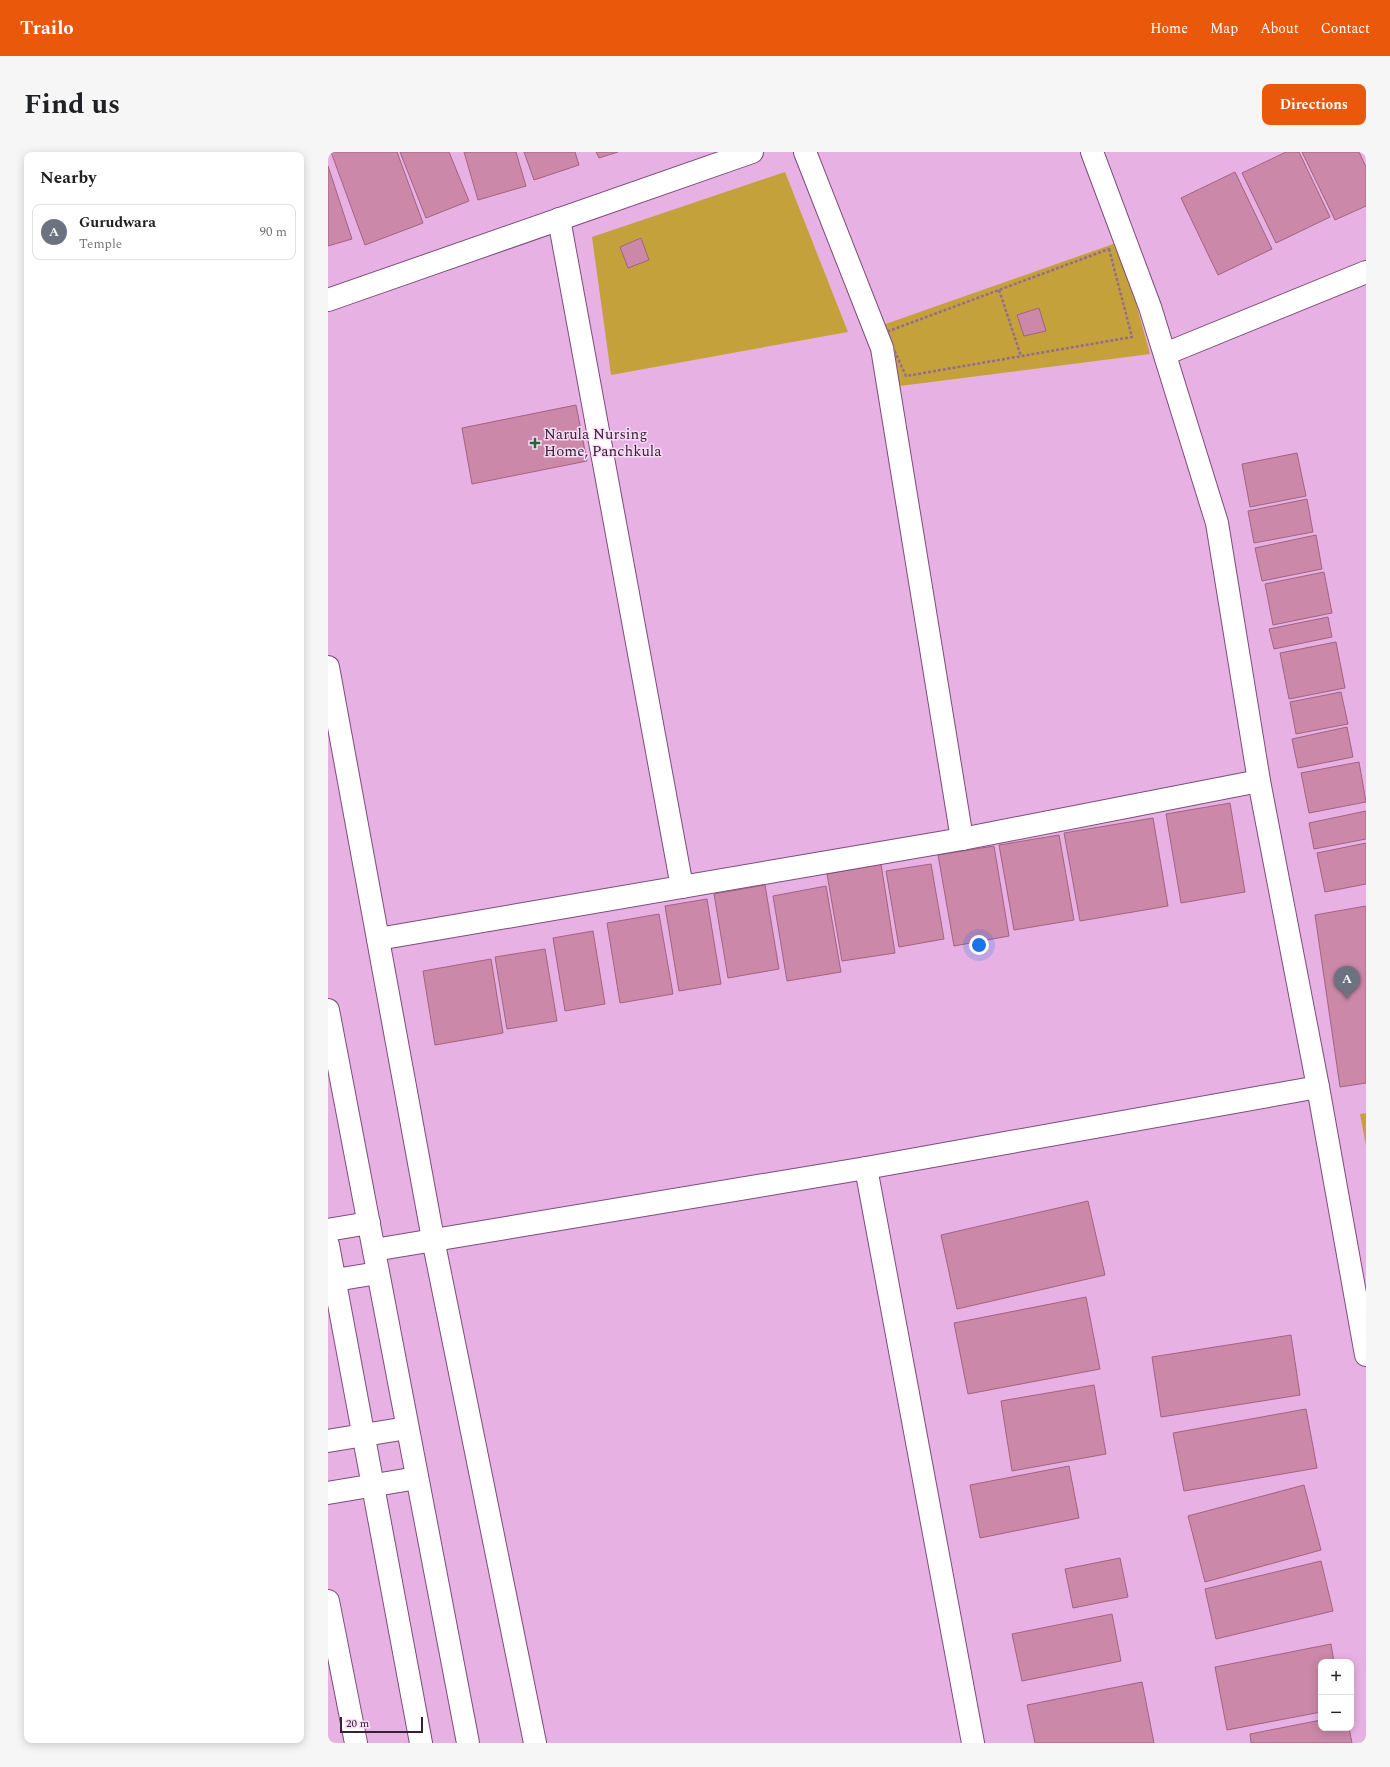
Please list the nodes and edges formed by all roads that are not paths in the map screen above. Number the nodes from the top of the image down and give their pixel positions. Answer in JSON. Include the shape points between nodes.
{"nodes":[{"id":1,"x":752,"y":152,"type":"edge"},
{"id":2,"x":805,"y":152,"type":"edge"},
{"id":3,"x":1092,"y":152,"type":"edge"},
{"id":4,"x":559,"y":219,"type":"junction"},
{"id":5,"x":1366,"y":272,"type":"edge"},
{"id":6,"x":328,"y":300,"type":"edge"},
{"id":7,"x":1165,"y":354,"type":"junction"},
{"id":8,"x":328,"y":667,"type":"edge"},
{"id":9,"x":1259,"y":782,"type":"junction"},
{"id":10,"x":962,"y":839,"type":"junction"},
{"id":11,"x":682,"y":887,"type":"junction"},
{"id":12,"x":378,"y":939,"type":"junction"},
{"id":13,"x":328,"y":1010,"type":"edge"},
{"id":14,"x":1318,"y":1087,"type":"junction"},
{"id":15,"x":866,"y":1168,"type":"junction"},
{"id":16,"x":369,"y":1223,"type":"junction"},
{"id":17,"x":328,"y":1230,"type":"edge"},
{"id":18,"x":433,"y":1239,"type":"junction"},
{"id":19,"x":328,"y":1245,"type":"edge"},
{"id":20,"x":374,"y":1250,"type":"junction"},
{"id":21,"x":378,"y":1273,"type":"junction"},
{"id":22,"x":335,"y":1280,"type":"junction"},
{"id":23,"x":1360,"y":1285,"type":"edge"},
{"id":24,"x":1366,"y":1355,"type":"edge"},
{"id":25,"x":407,"y":1428,"type":"junction"},
{"id":26,"x":364,"y":1435,"type":"junction"},
{"id":27,"x":328,"y":1441,"type":"edge"},
{"id":28,"x":417,"y":1478,"type":"junction"},
{"id":29,"x":373,"y":1485,"type":"junction"},
{"id":30,"x":328,"y":1493,"type":"edge"},
{"id":31,"x":328,"y":1601,"type":"edge"},
{"id":32,"x":356,"y":1743,"type":"edge"},
{"id":33,"x":421,"y":1743,"type":"edge"},
{"id":34,"x":468,"y":1743,"type":"edge"},
{"id":35,"x":535,"y":1743,"type":"edge"},
{"id":36,"x":974,"y":1743,"type":"edge"}],
"edges":[{"from":1,"to":4,"type":"street"},
{"from":2,"to":10,"type":"street","via":[[882,348]]},
{"from":3,"to":7,"type":"street"},
{"from":4,"to":6,"type":"street"},
{"from":4,"to":11,"type":"street"},
{"from":5,"to":7,"type":"street"},
{"from":7,"to":9,"type":"street","via":[[1217,524]]},
{"from":8,"to":12,"type":"street"},
{"from":9,"to":10,"type":"street"},
{"from":9,"to":14,"type":"street"},
{"from":10,"to":11,"type":"street"},
{"from":11,"to":12,"type":"street"},
{"from":12,"to":18,"type":"street"},
{"from":13,"to":16,"type":"street"},
{"from":14,"to":15,"type":"street"},
{"from":14,"to":23,"type":"street"},
{"from":15,"to":18,"type":"street"},
{"from":15,"to":36,"type":"street"},
{"from":16,"to":17,"type":"street"},
{"from":16,"to":20,"type":"street"},
{"from":18,"to":20,"type":"street"},
{"from":18,"to":35,"type":"street"},
{"from":19,"to":22,"type":"street"},
{"from":20,"to":21,"type":"street"},
{"from":21,"to":22,"type":"street"},
{"from":21,"to":25,"type":"street"},
{"from":22,"to":26,"type":"street"},
{"from":23,"to":24,"type":"street"},
{"from":25,"to":26,"type":"street"},
{"from":25,"to":28,"type":"street"},
{"from":26,"to":27,"type":"street"},
{"from":26,"to":29,"type":"street"},
{"from":28,"to":29,"type":"street"},
{"from":28,"to":34,"type":"street"},
{"from":29,"to":30,"type":"street"},
{"from":29,"to":33,"type":"street"},
{"from":31,"to":32,"type":"street"}]}
